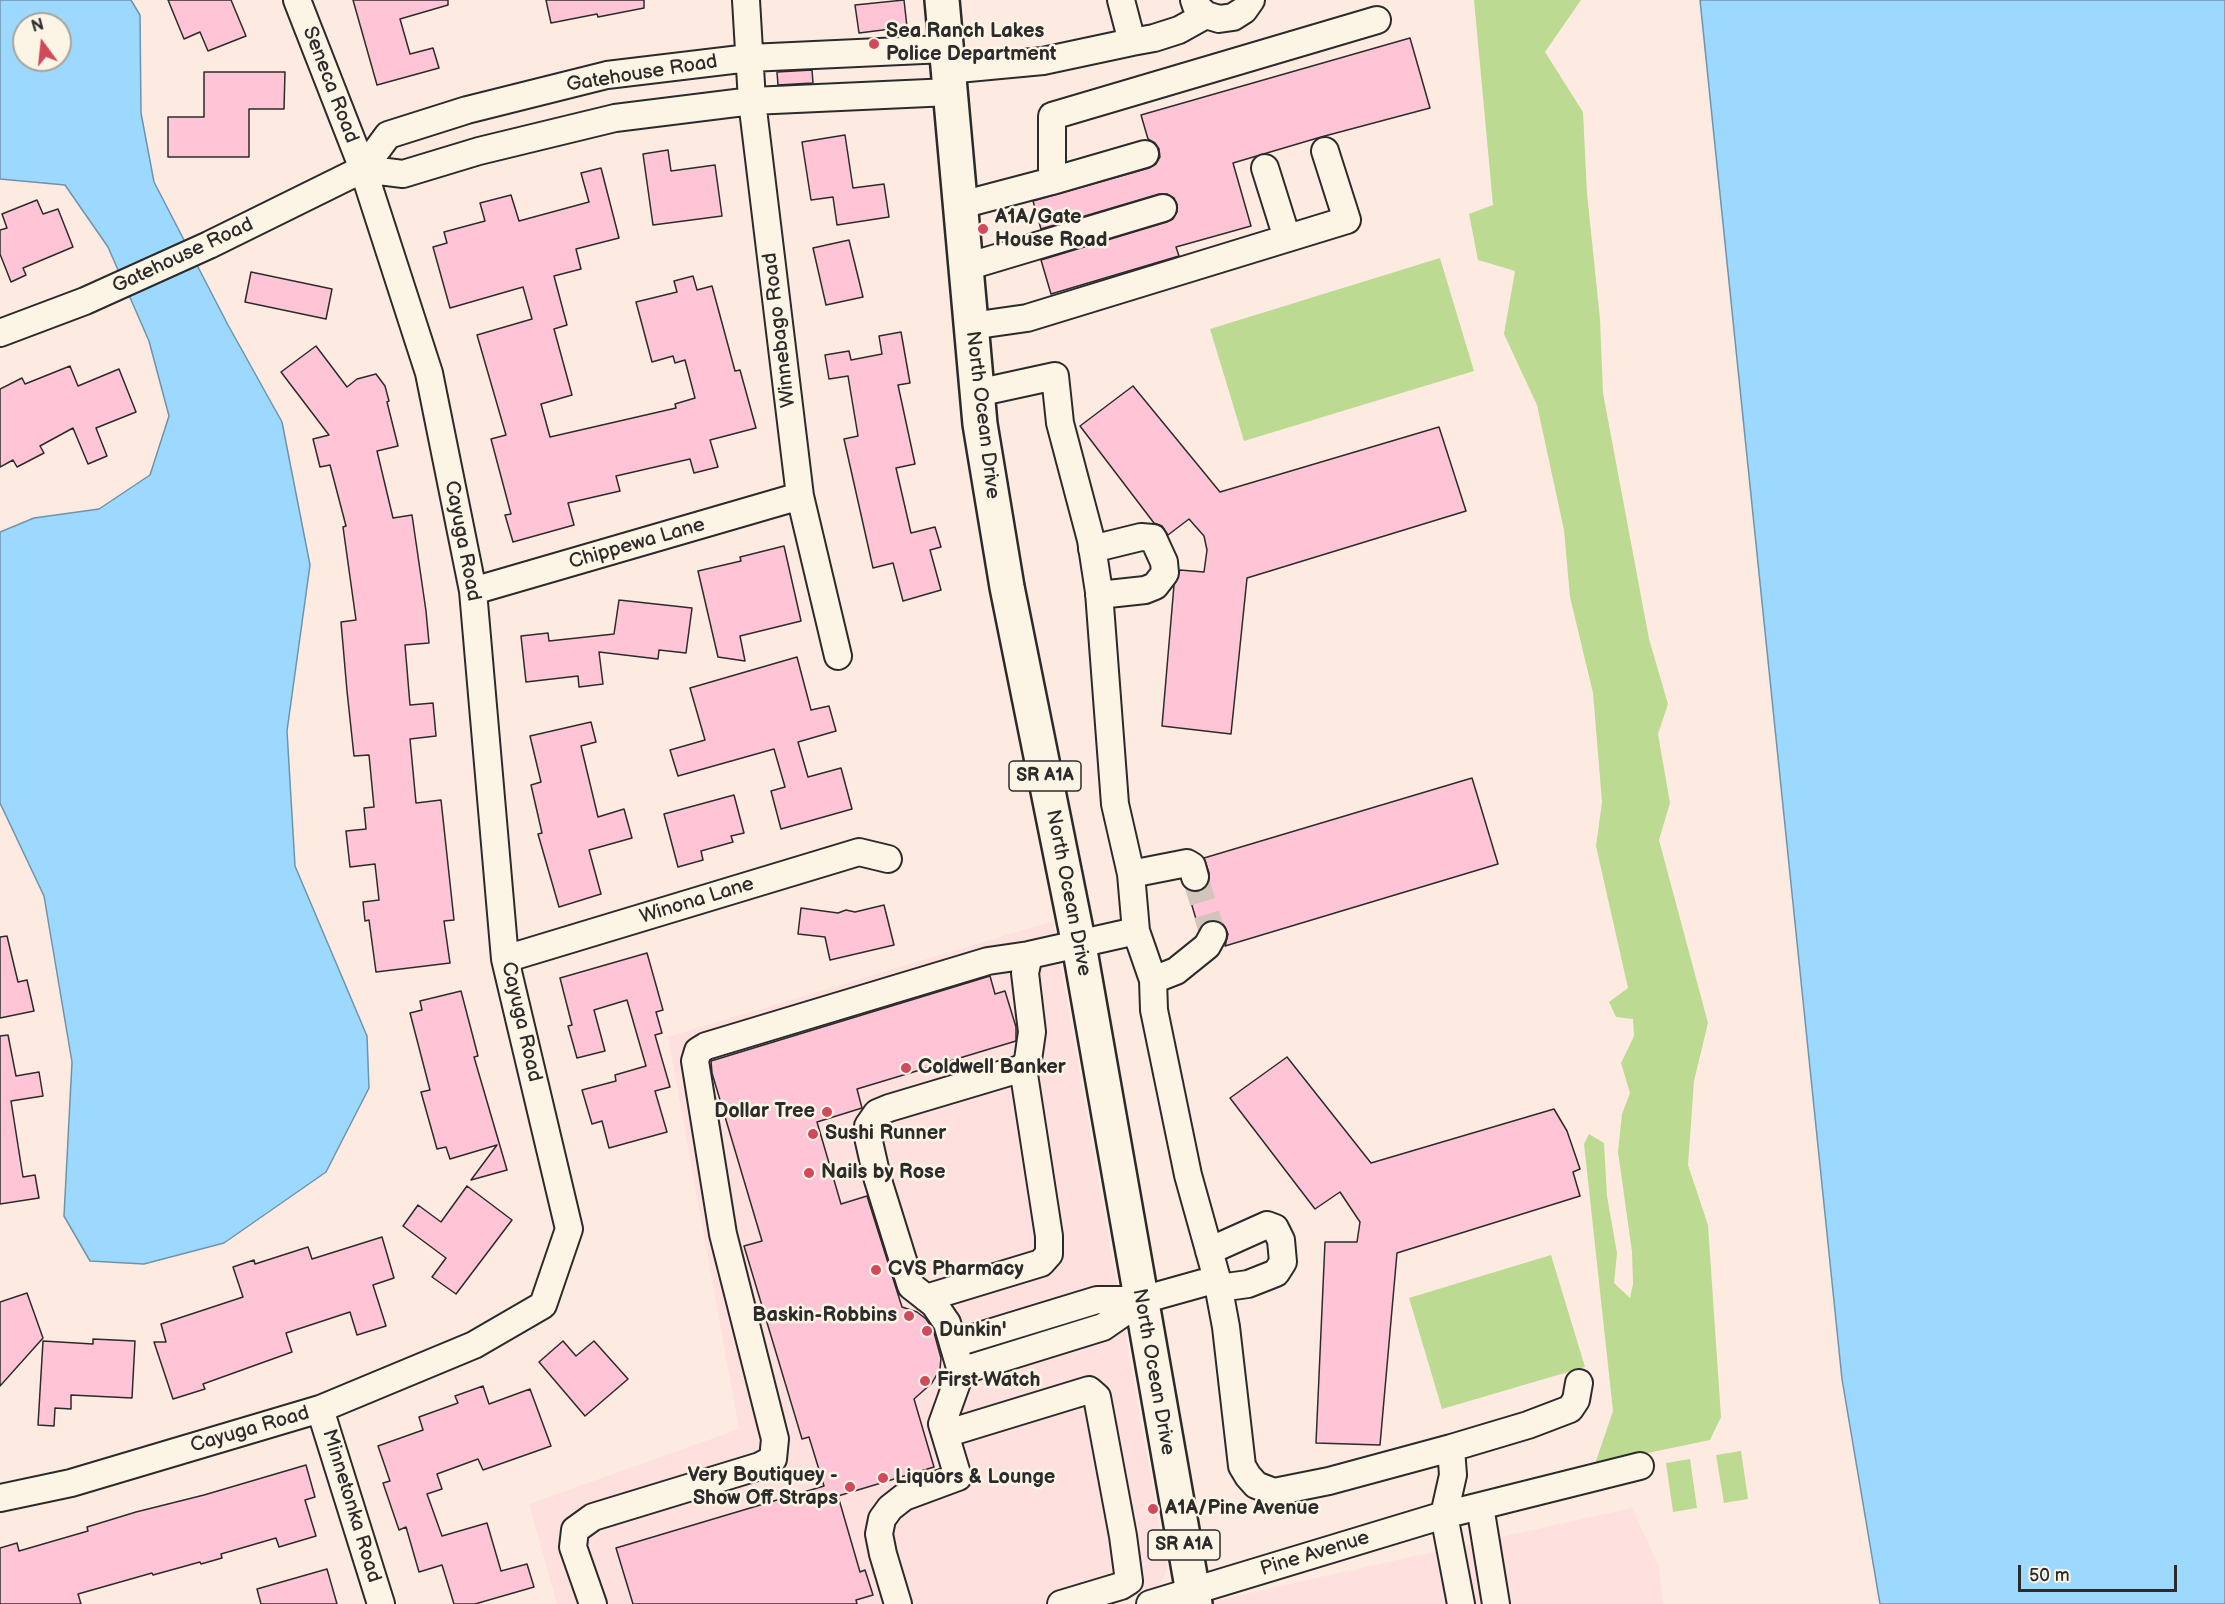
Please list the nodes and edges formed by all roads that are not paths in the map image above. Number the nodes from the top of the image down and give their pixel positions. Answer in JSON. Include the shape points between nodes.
{"nodes":[{"id":1,"x":297,"y":0,"type":"edge"},
{"id":2,"x":746,"y":0,"type":"edge"},
{"id":3,"x":942,"y":0,"type":"edge"},
{"id":4,"x":1121,"y":0,"type":"edge"},
{"id":5,"x":1251,"y":0,"type":"edge"},
{"id":6,"x":1200,"y":8,"type":"edge"},
{"id":7,"x":1377,"y":20,"type":"dead end"},
{"id":8,"x":1132,"y":42,"type":"junction"},
{"id":9,"x":749,"y":58,"type":"junction"},
{"id":10,"x":948,"y":70,"type":"junction"},
{"id":11,"x":752,"y":101,"type":"junction"},
{"id":12,"x":1325,"y":151,"type":"dead end"},
{"id":13,"x":1144,"y":154,"type":"dead end"},
{"id":14,"x":1265,"y":168,"type":"dead end"},
{"id":15,"x":363,"y":170,"type":"junction"},
{"id":16,"x":1052,"y":181,"type":"junction"},
{"id":17,"x":961,"y":205,"type":"junction"},
{"id":18,"x":1163,"y":208,"type":"dead end"},
{"id":19,"x":1287,"y":238,"type":"junction"},
{"id":20,"x":966,"y":267,"type":"junction"},
{"id":21,"x":971,"y":326,"type":"junction"},
{"id":22,"x":0,"y":333,"type":"edge"},
{"id":23,"x":977,"y":393,"type":"junction"},
{"id":24,"x":800,"y":496,"type":"junction"},
{"id":25,"x":1092,"y":549,"type":"junction"},
{"id":26,"x":473,"y":591,"type":"junction"},
{"id":27,"x":1099,"y":595,"type":"junction"},
{"id":28,"x":838,"y":656,"type":"dead end"},
{"id":29,"x":888,"y":859,"type":"dead end"},
{"id":30,"x":1131,"y":874,"type":"junction"},
{"id":31,"x":1195,"y":877,"type":"tunnel mouth"},
{"id":32,"x":1136,"y":931,"type":"junction"},
{"id":33,"x":1213,"y":936,"type":"dead end"},
{"id":34,"x":1078,"y":945,"type":"junction"},
{"id":35,"x":1029,"y":955,"type":"junction"},
{"id":36,"x":506,"y":959,"type":"junction"},
{"id":37,"x":1153,"y":980,"type":"junction"},
{"id":38,"x":1023,"y":1068,"type":"junction"},
{"id":39,"x":1209,"y":1251,"type":"junction"},
{"id":40,"x":1218,"y":1284,"type":"junction"},
{"id":41,"x":926,"y":1298,"type":"junction"},
{"id":42,"x":1142,"y":1300,"type":"junction"},
{"id":43,"x":953,"y":1344,"type":"junction"},
{"id":44,"x":961,"y":1371,"type":"junction"},
{"id":45,"x":1579,"y":1383,"type":"dead end"},
{"id":46,"x":320,"y":1409,"type":"junction"},
{"id":47,"x":945,"y":1434,"type":"junction"},
{"id":48,"x":1451,"y":1448,"type":"junction"},
{"id":49,"x":1640,"y":1466,"type":"dead end"},
{"id":50,"x":0,"y":1497,"type":"edge"},
{"id":51,"x":1480,"y":1506,"type":"junction"},
{"id":52,"x":1444,"y":1515,"type":"junction"},
{"id":53,"x":1194,"y":1598,"type":"edge"},
{"id":54,"x":381,"y":1604,"type":"edge"},
{"id":55,"x":593,"y":1604,"type":"edge"},
{"id":56,"x":898,"y":1604,"type":"edge"},
{"id":57,"x":1061,"y":1604,"type":"edge"},
{"id":58,"x":1150,"y":1604,"type":"edge"},
{"id":59,"x":1461,"y":1604,"type":"edge"},
{"id":60,"x":1496,"y":1604,"type":"edge"}],
"edges":[{"from":1,"to":15,"type":"street","name":"Seneca Road"},
{"from":2,"to":9,"type":"street","name":"Winnebago Road"},
{"from":3,"to":10,"type":"main road","number":"SR A1A"},
{"from":4,"to":8,"type":"street"},
{"from":5,"to":6,"type":"street","via":[[1233,17],[1219,19]]},
{"from":6,"to":8,"type":"street","via":[[1171,33]]},
{"from":7,"to":16,"type":"street","via":[[1052,116]]},
{"from":8,"to":10,"type":"street","via":[[1043,61]]},
{"from":9,"to":10,"type":"street","name":"Gatehouse Road"},
{"from":9,"to":11,"type":"street","name":"Winnebago Road"},
{"from":9,"to":15,"type":"street","name":"Gatehouse Road","via":[[607,75],[466,110],[388,135]]},
{"from":10,"to":11,"type":"street","name":"Gatehouse Road"},
{"from":10,"to":17,"type":"main road","name":"North Ocean Drive","number":"SR A1A"},
{"from":11,"to":15,"type":"street","name":"Gatehouse Road","via":[[615,118],[403,174]]},
{"from":11,"to":24,"type":"street","name":"Winnebago Road"},
{"from":12,"to":19,"type":"street","via":[[1347,220]]},
{"from":13,"to":16,"type":"street"},
{"from":14,"to":19,"type":"street"},
{"from":15,"to":22,"type":"street","name":"Gatehouse Road","via":[[85,301]]},
{"from":15,"to":26,"type":"street","name":"Cayuga Road","via":[[429,373]]},
{"from":16,"to":17,"type":"street"},
{"from":17,"to":20,"type":"main road","name":"North Ocean Drive","number":"SR A1A"},
{"from":18,"to":20,"type":"street"},
{"from":19,"to":21,"type":"street","via":[[1027,318]]},
{"from":20,"to":21,"type":"main road","name":"North Ocean Drive","number":"SR A1A"},
{"from":21,"to":23,"type":"main road","name":"North Ocean Drive","number":"SR A1A"},
{"from":23,"to":25,"type":"street","via":[[1055,376],[1060,423]]},
{"from":23,"to":34,"type":"main road","name":"North Ocean Drive","number":"SR A1A","via":[[1007,587]]},
{"from":24,"to":26,"type":"street","name":"Chippewa Lane"},
{"from":24,"to":28,"type":"street","name":"Winnebago Road"},
{"from":25,"to":27,"type":"street"},
{"from":25,"to":27,"type":"street","via":[[1141,537],[1153,538],[1164,562],[1165,573],[1155,586]]},
{"from":26,"to":36,"type":"street","name":"Cayuga Road"},
{"from":27,"to":30,"type":"street","via":[[1115,804]]},
{"from":29,"to":36,"type":"street","name":"Winona Lane","via":[[859,852]]},
{"from":30,"to":31,"type":"street","via":[[1187,863]]},
{"from":30,"to":32,"type":"street"},
{"from":32,"to":34,"type":"street"},
{"from":32,"to":37,"type":"street"},
{"from":33,"to":37,"type":"street","via":[[1183,966]]},
{"from":34,"to":35,"type":"street"},
{"from":34,"to":42,"type":"main road","name":"North Ocean Drive","number":"SR A1A"},
{"from":35,"to":38,"type":"street","via":[[1025,973],[1032,1032]]},
{"from":35,"to":55,"type":"street","via":[[988,961],[698,1051],[695,1061],[723,1234],[775,1439],[773,1459],[593,1517],[575,1530],[573,1547]]},
{"from":36,"to":46,"type":"street","name":"Cayuga Road","via":[[569,1229],[543,1305],[474,1345]]},
{"from":37,"to":39,"type":"street","via":[[1154,1010],[1167,1076]]},
{"from":38,"to":41,"type":"street","via":[[1049,1254],[1041,1263]]},
{"from":38,"to":41,"type":"street","via":[[889,1108],[877,1113],[868,1126],[877,1177],[911,1286]]},
{"from":39,"to":40,"type":"street"},
{"from":39,"to":40,"type":"street","via":[[1267,1224],[1275,1228],[1281,1240],[1283,1262],[1276,1273],[1256,1281]]},
{"from":40,"to":42,"type":"street"},
{"from":40,"to":48,"type":"street","via":[[1242,1466],[1256,1485],[1275,1492]]},
{"from":41,"to":43,"type":"street","via":[[947,1323]]},
{"from":42,"to":43,"type":"street","via":[[1096,1300]]},
{"from":42,"to":44,"type":"street","via":[[1103,1328]]},
{"from":42,"to":53,"type":"main road","name":"North Ocean Drive","number":"SR A1A"},
{"from":43,"to":44,"type":"street"},
{"from":44,"to":47,"type":"street","via":[[942,1424]]},
{"from":45,"to":48,"type":"street","via":[[1570,1409]]},
{"from":46,"to":50,"type":"street","name":"Cayuga Road","via":[[71,1482]]},
{"from":46,"to":54,"type":"street","name":"Minnetonka Road"},
{"from":47,"to":56,"type":"street","via":[[958,1477],[904,1497],[882,1519],[879,1534]]},
{"from":47,"to":57,"type":"street","via":[[1089,1390],[1097,1397],[1128,1581]]},
{"from":48,"to":52,"type":"street","via":[[1453,1474]]},
{"from":49,"to":51,"type":"street","name":"Pine Avenue"},
{"from":51,"to":52,"type":"street","name":"Pine Avenue"},
{"from":51,"to":60,"type":"street"},
{"from":52,"to":53,"type":"street","name":"Pine Avenue"},
{"from":52,"to":59,"type":"street"},
{"from":53,"to":58,"type":"street","name":"Pine Avenue"}]}
